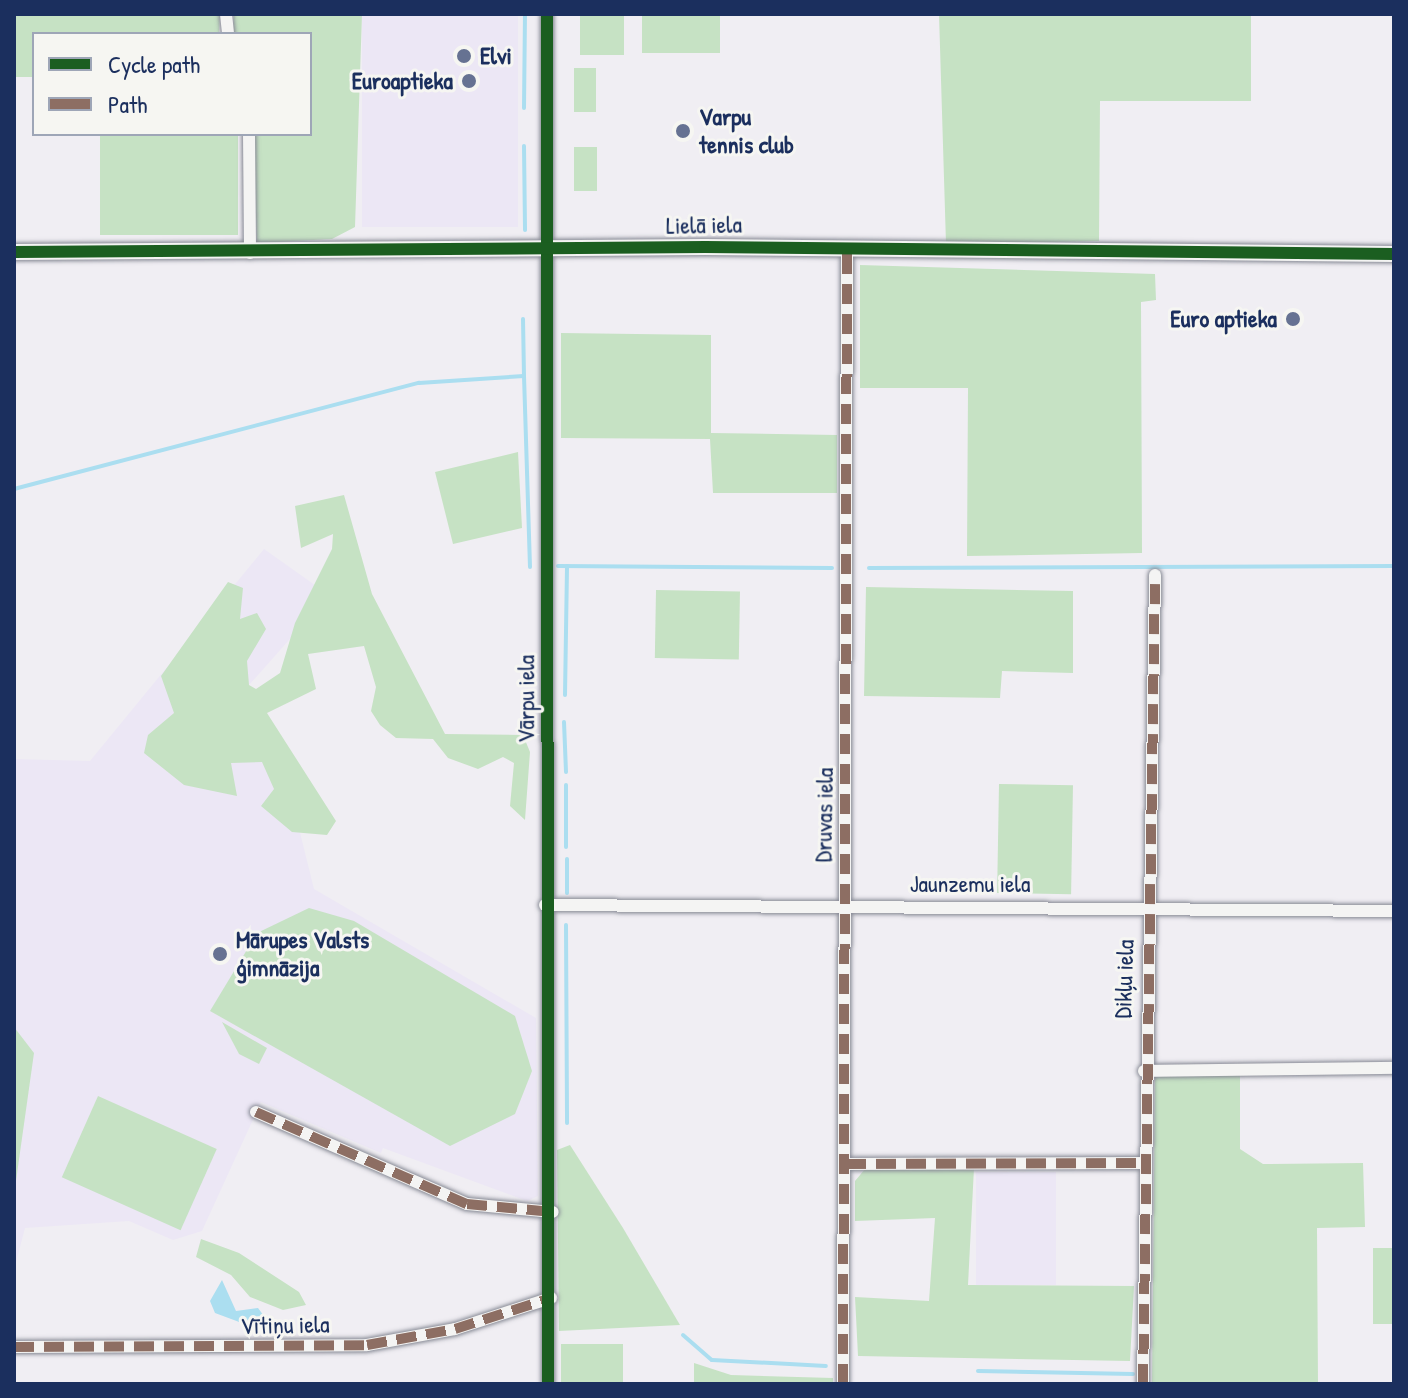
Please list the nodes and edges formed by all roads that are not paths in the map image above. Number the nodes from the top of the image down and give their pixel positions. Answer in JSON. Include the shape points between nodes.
{"nodes":[{"id":1,"x":547,"y":14,"type":"edge"},
{"id":2,"x":249,"y":136,"type":"edge"},
{"id":3,"x":847,"y":247,"type":"junction"},
{"id":4,"x":547,"y":250,"type":"junction"},
{"id":5,"x":14,"y":252,"type":"edge"},
{"id":6,"x":250,"y":253,"type":"junction"},
{"id":7,"x":1394,"y":254,"type":"edge"},
{"id":8,"x":1155,"y":575,"type":"dead end"},
{"id":9,"x":545,"y":905,"type":"junction"},
{"id":10,"x":1149,"y":905,"type":"junction"},
{"id":11,"x":845,"y":909,"type":"junction"},
{"id":12,"x":1394,"y":911,"type":"edge"},
{"id":13,"x":1394,"y":1068,"type":"edge"},
{"id":14,"x":1144,"y":1071,"type":"junction"},
{"id":15,"x":256,"y":1112,"type":"dead end"},
{"id":16,"x":1142,"y":1163,"type":"junction"},
{"id":17,"x":846,"y":1164,"type":"junction"},
{"id":18,"x":553,"y":1212,"type":"junction"},
{"id":19,"x":551,"y":1298,"type":"junction"},
{"id":20,"x":14,"y":1347,"type":"edge"},
{"id":21,"x":548,"y":1384,"type":"edge"},
{"id":22,"x":843,"y":1384,"type":"edge"},
{"id":23,"x":1143,"y":1384,"type":"edge"}],
"edges":[{"from":1,"to":4,"type":"street","name":"Vārpu iela"},
{"from":2,"to":6,"type":"street"},
{"from":3,"to":4,"type":"street","name":"Lielā iela"},
{"from":3,"to":7,"type":"street","name":"Lielā iela"},
{"from":3,"to":11,"type":"street","name":"Druvas iela"},
{"from":4,"to":6,"type":"street","name":"Lielā iela"},
{"from":4,"to":9,"type":"street","name":"Vārpu iela"},
{"from":5,"to":6,"type":"street","name":"Lielā iela"},
{"from":8,"to":10,"type":"street","name":"Dikļu iela"},
{"from":9,"to":11,"type":"street","name":"Jaunzemu iela"},
{"from":9,"to":18,"type":"street","name":"Vārpu iela"},
{"from":10,"to":11,"type":"street","name":"Jaunzemu iela"},
{"from":10,"to":12,"type":"street","name":"Jaunzemu iela"},
{"from":10,"to":14,"type":"street","name":"Dikļu iela"},
{"from":11,"to":17,"type":"street","name":"Druvas iela"},
{"from":13,"to":14,"type":"street"},
{"from":14,"to":16,"type":"street","name":"Dikļu iela"},
{"from":15,"to":18,"type":"street","via":[[467,1204]]},
{"from":16,"to":17,"type":"street"},
{"from":16,"to":23,"type":"street","name":"Dikļu iela"},
{"from":17,"to":22,"type":"street","name":"Druvas iela"},
{"from":18,"to":19,"type":"street","name":"Vārpu iela"},
{"from":19,"to":20,"type":"street","name":"Vītiņu iela","via":[[455,1329],[367,1345]]},
{"from":19,"to":21,"type":"street","name":"Vārpu iela"}]}
